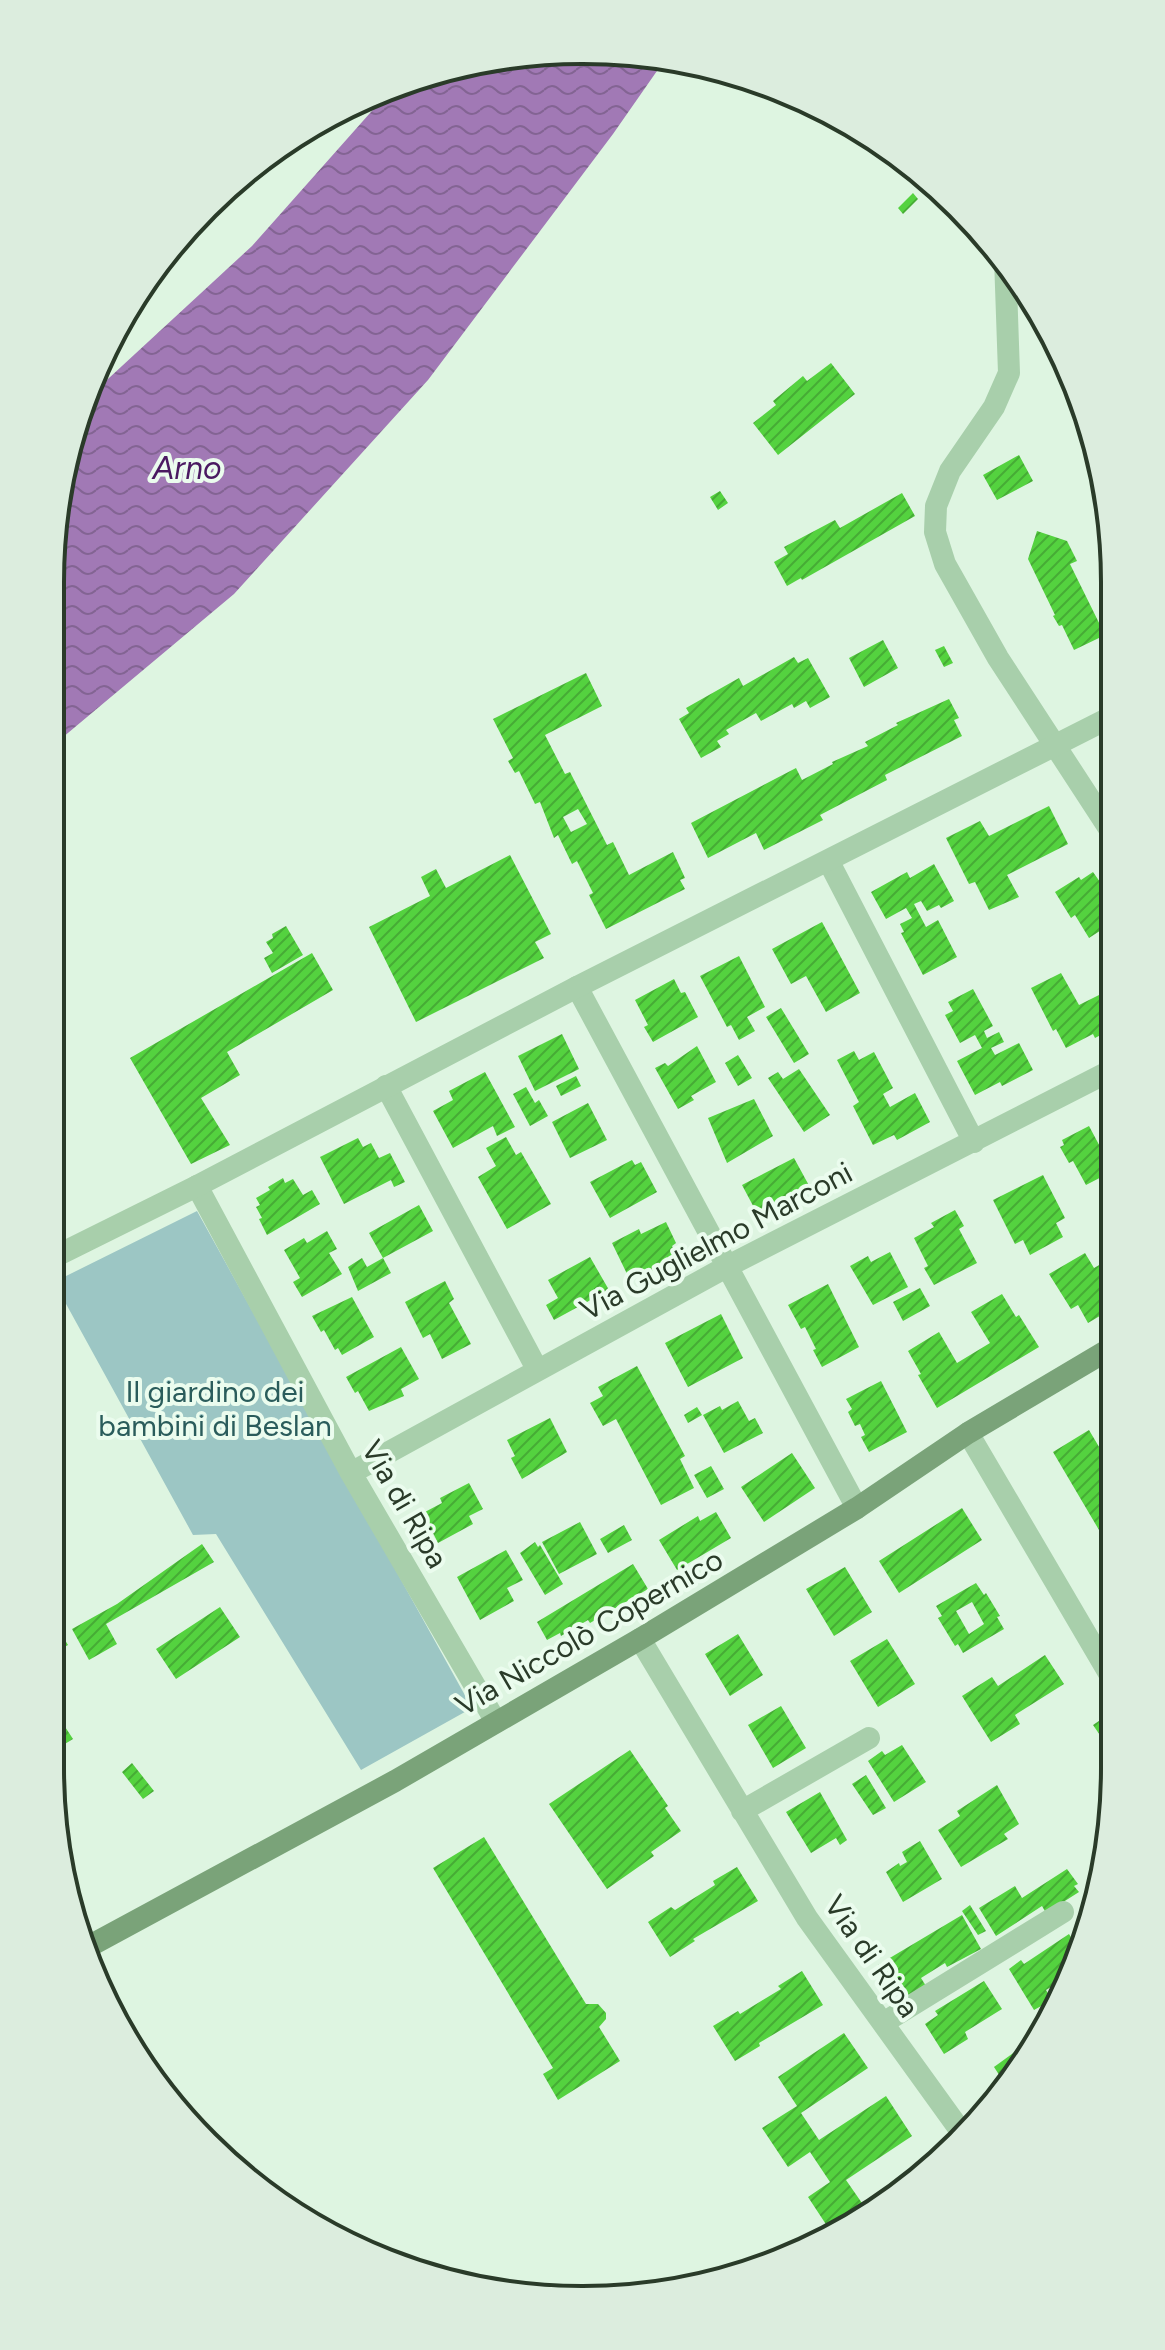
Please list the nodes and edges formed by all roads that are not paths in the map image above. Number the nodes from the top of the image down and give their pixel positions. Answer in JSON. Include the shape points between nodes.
{"nodes":[{"id":1,"x":1006,"y":283,"type":"edge"},
{"id":2,"x":1101,"y":722,"type":"edge"},
{"id":3,"x":1056,"y":746,"type":"junction"},
{"id":4,"x":1101,"y":816,"type":"edge"},
{"id":5,"x":829,"y":862,"type":"junction"},
{"id":6,"x":577,"y":987,"type":"junction"},
{"id":7,"x":1101,"y":1076,"type":"edge"},
{"id":8,"x":386,"y":1086,"type":"junction"},
{"id":9,"x":974,"y":1142,"type":"junction"},
{"id":10,"x":197,"y":1186,"type":"junction"},
{"id":11,"x":64,"y":1252,"type":"edge"},
{"id":12,"x":728,"y":1266,"type":"junction"},
{"id":13,"x":1101,"y":1354,"type":"edge"},
{"id":14,"x":537,"y":1369,"type":"junction"},
{"id":15,"x":968,"y":1433,"type":"junction"},
{"id":16,"x":351,"y":1473,"type":"junction"},
{"id":17,"x":857,"y":1508,"type":"junction"},
{"id":18,"x":640,"y":1639,"type":"junction"},
{"id":19,"x":1101,"y":1660,"type":"edge"},
{"id":20,"x":496,"y":1722,"type":"junction"},
{"id":21,"x":869,"y":1738,"type":"dead end"},
{"id":22,"x":742,"y":1811,"type":"junction"},
{"id":23,"x":1063,"y":1912,"type":"dead end"},
{"id":24,"x":95,"y":1943,"type":"edge"},
{"id":25,"x":883,"y":2023,"type":"junction"},
{"id":26,"x":957,"y":2126,"type":"edge"}],
"edges":[{"from":1,"to":3,"type":"street","via":[[1009,373],[994,407],[950,471],[936,506],[935,532],[945,564],[998,658]]},
{"from":2,"to":3,"type":"street"},
{"from":3,"to":4,"type":"street"},
{"from":3,"to":5,"type":"street"},
{"from":5,"to":6,"type":"street"},
{"from":5,"to":9,"type":"street"},
{"from":6,"to":8,"type":"street"},
{"from":6,"to":12,"type":"street"},
{"from":7,"to":9,"type":"street","name":"Via Guglielmo Marconi"},
{"from":8,"to":10,"type":"street"},
{"from":8,"to":14,"type":"street"},
{"from":9,"to":12,"type":"street","name":"Via Guglielmo Marconi"},
{"from":10,"to":11,"type":"street"},
{"from":10,"to":16,"type":"street","name":"Via di Ripa"},
{"from":12,"to":14,"type":"street","name":"Via Guglielmo Marconi"},
{"from":12,"to":17,"type":"street"},
{"from":13,"to":15,"type":"main road","name":"Via Niccolò Copernico"},
{"from":14,"to":16,"type":"street","name":"Via Guglielmo Marconi"},
{"from":15,"to":17,"type":"main road","name":"Via Niccolò Copernico"},
{"from":15,"to":19,"type":"street"},
{"from":16,"to":20,"type":"street","name":"Via di Ripa"},
{"from":17,"to":18,"type":"main road","name":"Via Niccolò Copernico"},
{"from":18,"to":20,"type":"main road","name":"Via Niccolò Copernico"},
{"from":18,"to":22,"type":"street","name":"Via di Ripa"},
{"from":20,"to":24,"type":"main road","name":"Via Niccolò Copernico"},
{"from":21,"to":22,"type":"street"},
{"from":22,"to":25,"type":"street","name":"Via di Ripa","via":[[807,1918]]},
{"from":23,"to":25,"type":"street"},
{"from":25,"to":26,"type":"street","name":"Via di Ripa"}]}
